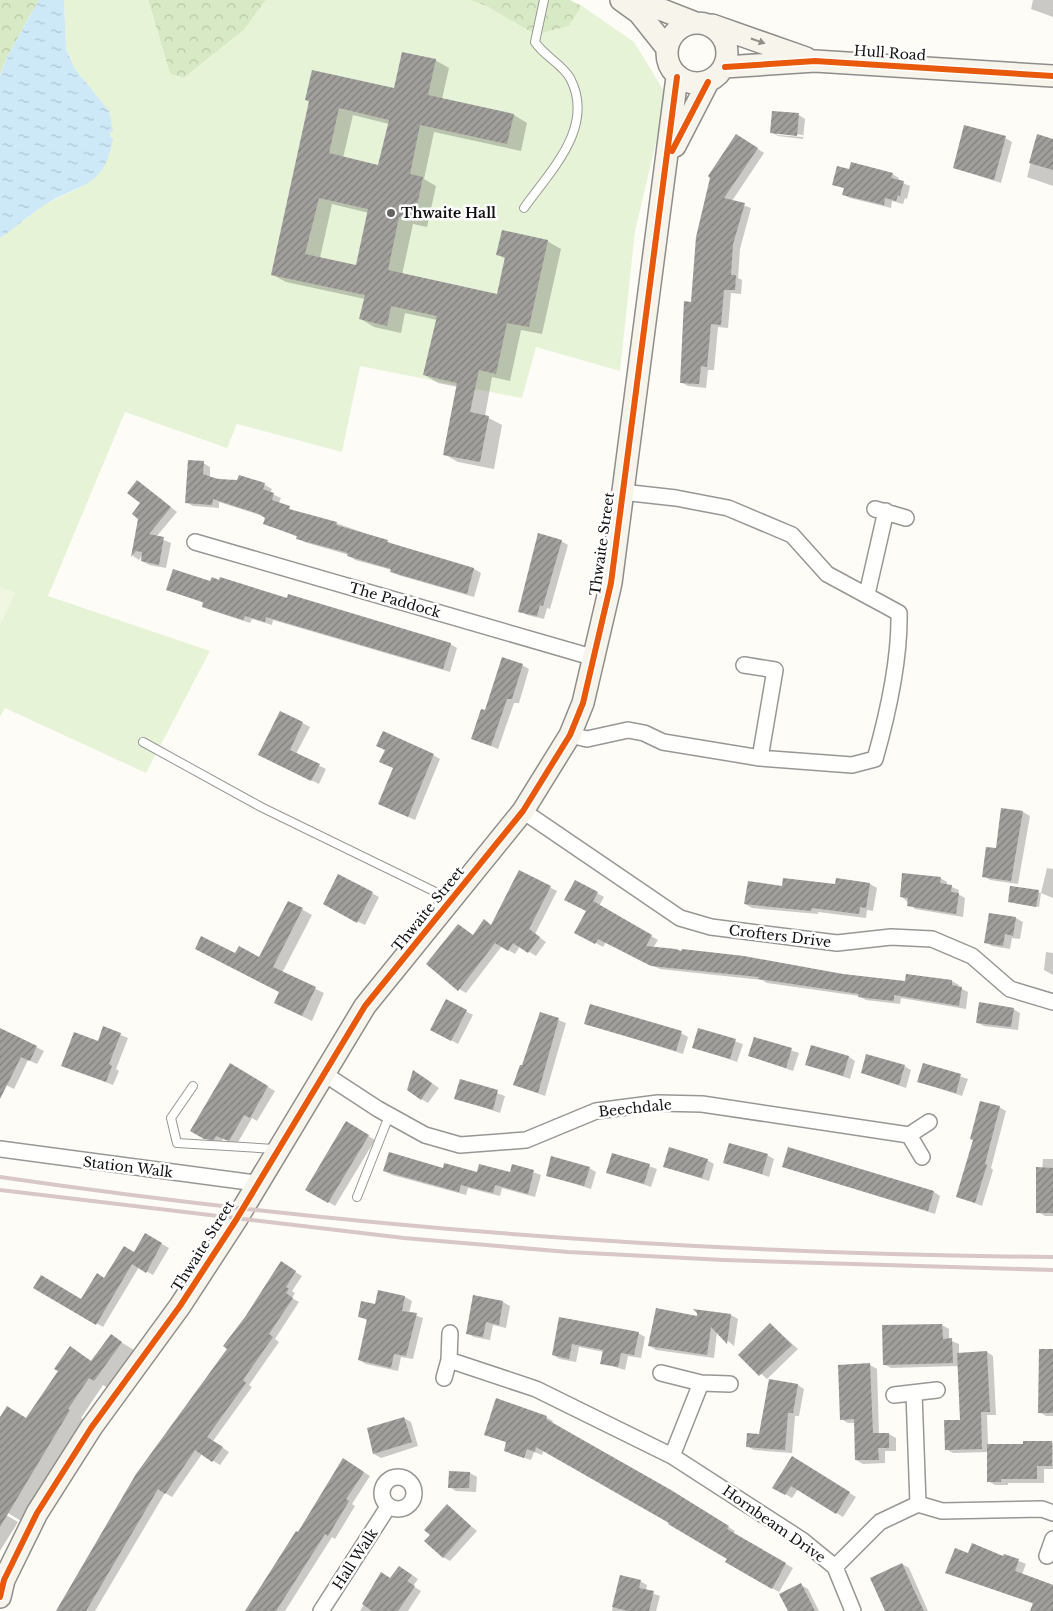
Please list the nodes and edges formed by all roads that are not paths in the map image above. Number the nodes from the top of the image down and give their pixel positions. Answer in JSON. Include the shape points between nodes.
{"nodes":[{"id":1,"x":544,"y":0,"type":"edge"},
{"id":2,"x":621,"y":0,"type":"edge"},
{"id":3,"x":638,"y":0,"type":"edge"},
{"id":4,"x":702,"y":23,"type":"junction"},
{"id":5,"x":666,"y":47,"type":"junction"},
{"id":6,"x":815,"y":61,"type":"junction"},
{"id":7,"x":725,"y":67,"type":"junction"},
{"id":8,"x":1053,"y":76,"type":"edge"},
{"id":9,"x":678,"y":77,"type":"junction"},
{"id":10,"x":708,"y":82,"type":"junction"},
{"id":11,"x":669,"y":157,"type":"junction"},
{"id":12,"x":524,"y":208,"type":"dead end"},
{"id":13,"x":622,"y":492,"type":"junction"},
{"id":14,"x":906,"y":518,"type":"dead end"},
{"id":15,"x":195,"y":542,"type":"dead end"},
{"id":16,"x":868,"y":594,"type":"junction"},
{"id":17,"x":595,"y":658,"type":"junction"},
{"id":18,"x":744,"y":665,"type":"dead end"},
{"id":19,"x":570,"y":735,"type":"junction"},
{"id":20,"x":143,"y":742,"type":"dead end"},
{"id":21,"x":760,"y":758,"type":"junction"},
{"id":22,"x":523,"y":811,"type":"junction"},
{"id":23,"x":452,"y":900,"type":"junction"},
{"id":24,"x":1053,"y":1002,"type":"edge"},
{"id":25,"x":323,"y":1073,"type":"junction"},
{"id":26,"x":193,"y":1086,"type":"dead end"},
{"id":27,"x":389,"y":1116,"type":"junction"},
{"id":28,"x":930,"y":1122,"type":"dead end"},
{"id":29,"x":909,"y":1135,"type":"junction"},
{"id":30,"x":0,"y":1149,"type":"edge"},
{"id":31,"x":277,"y":1149,"type":"junction"},
{"id":32,"x":922,"y":1157,"type":"dead end"},
{"id":33,"x":256,"y":1183,"type":"junction"},
{"id":34,"x":357,"y":1197,"type":"dead end"},
{"id":35,"x":450,"y":1333,"type":"dead end"},
{"id":36,"x":448,"y":1360,"type":"junction"},
{"id":37,"x":661,"y":1373,"type":"dead end"},
{"id":38,"x":444,"y":1378,"type":"dead end"},
{"id":39,"x":701,"y":1383,"type":"junction"},
{"id":40,"x":730,"y":1384,"type":"dead end"},
{"id":41,"x":937,"y":1390,"type":"dead end"},
{"id":42,"x":914,"y":1393,"type":"junction"},
{"id":43,"x":894,"y":1395,"type":"dead end"},
{"id":44,"x":672,"y":1456,"type":"junction"},
{"id":45,"x":918,"y":1504,"type":"junction"},
{"id":46,"x":388,"y":1507,"type":"dead end"},
{"id":47,"x":1053,"y":1513,"type":"edge"},
{"id":48,"x":1053,"y":1539,"type":"edge"},
{"id":49,"x":1047,"y":1556,"type":"dead end"},
{"id":50,"x":835,"y":1567,"type":"junction"},
{"id":51,"x":0,"y":1597,"type":"edge"},
{"id":52,"x":321,"y":1611,"type":"edge"},
{"id":53,"x":853,"y":1611,"type":"edge"}],
"edges":[{"from":1,"to":12,"type":"lane","via":[[535,42],[569,76],[576,92],[578,112],[573,138]]},
{"from":2,"to":5,"type":"main road","via":[[639,13]]},
{"from":3,"to":4,"type":"main road","name":"Hull Road","via":[[671,9]]},
{"from":4,"to":5,"type":"main road","via":[[678,28]]},
{"from":4,"to":6,"type":"main road","name":"Hull Road","one_way":true},
{"from":4,"to":7,"type":"main road","via":[[726,40]]},
{"from":5,"to":9,"type":"main road","via":[[668,63]]},
{"from":6,"to":7,"type":"main road","name":"Hull Road"},
{"from":6,"to":8,"type":"main road","name":"Hull Road"},
{"from":7,"to":10,"type":"main road"},
{"from":9,"to":10,"type":"main road","via":[[691,83]]},
{"from":9,"to":11,"type":"main road","name":"Thwaite Street"},
{"from":10,"to":11,"type":"main road","name":"Thwaite Street"},
{"from":11,"to":13,"type":"main road","name":"Thwaite Street"},
{"from":13,"to":16,"type":"street","via":[[676,498],[737,512],[792,535],[827,574]]},
{"from":13,"to":17,"type":"main road","name":"Thwaite Street","via":[[611,583]]},
{"from":14,"to":16,"type":"street","via":[[880,510]]},
{"from":15,"to":17,"type":"street","name":"The Paddock"},
{"from":16,"to":21,"type":"street","via":[[899,612],[899,639],[882,734],[874,759],[852,765]]},
{"from":17,"to":19,"type":"main road","name":"Thwaite Street","via":[[584,703]]},
{"from":18,"to":21,"type":"street","via":[[775,670]]},
{"from":19,"to":21,"type":"street","via":[[587,739],[628,730],[663,742]]},
{"from":19,"to":22,"type":"main road","name":"Thwaite Street"},
{"from":20,"to":23,"type":"lane","via":[[261,807]]},
{"from":22,"to":23,"type":"main road","name":"Thwaite Street"},
{"from":22,"to":24,"type":"street","name":"Crofters Drive","via":[[680,918],[711,927],[837,943],[891,937],[932,939],[972,956],[1010,989]]},
{"from":23,"to":25,"type":"main road","name":"Thwaite Street","via":[[365,1006]]},
{"from":25,"to":27,"type":"street","name":"Beechdale"},
{"from":25,"to":31,"type":"main road","name":"Thwaite Street"},
{"from":26,"to":31,"type":"lane","via":[[172,1118],[177,1143]]},
{"from":27,"to":29,"type":"street","name":"Beechdale","via":[[425,1136],[460,1145],[526,1140],[596,1111],[658,1104],[702,1104]]},
{"from":27,"to":34,"type":"lane"},
{"from":28,"to":29,"type":"street"},
{"from":29,"to":32,"type":"street"},
{"from":30,"to":33,"type":"street","name":"Station Walk"},
{"from":31,"to":33,"type":"main road","name":"Thwaite Street"},
{"from":33,"to":51,"type":"main road","name":"Thwaite Street","via":[[180,1306],[91,1428],[37,1512],[4,1580]]},
{"from":35,"to":36,"type":"street"},
{"from":36,"to":38,"type":"street"},
{"from":36,"to":44,"type":"street","name":"Hornbeam Drive","via":[[536,1389]]},
{"from":37,"to":39,"type":"street"},
{"from":39,"to":40,"type":"street"},
{"from":39,"to":44,"type":"street"},
{"from":41,"to":42,"type":"street"},
{"from":42,"to":43,"type":"street"},
{"from":42,"to":45,"type":"street"},
{"from":44,"to":50,"type":"street","name":"Hornbeam Drive","via":[[802,1540]]},
{"from":45,"to":47,"type":"street","via":[[942,1511],[1042,1509]]},
{"from":45,"to":50,"type":"street","via":[[880,1522]]},
{"from":46,"to":52,"type":"street","name":"Hall Walk"},
{"from":48,"to":49,"type":"street"},
{"from":50,"to":53,"type":"street","name":"Hornbeam Drive"}]}
